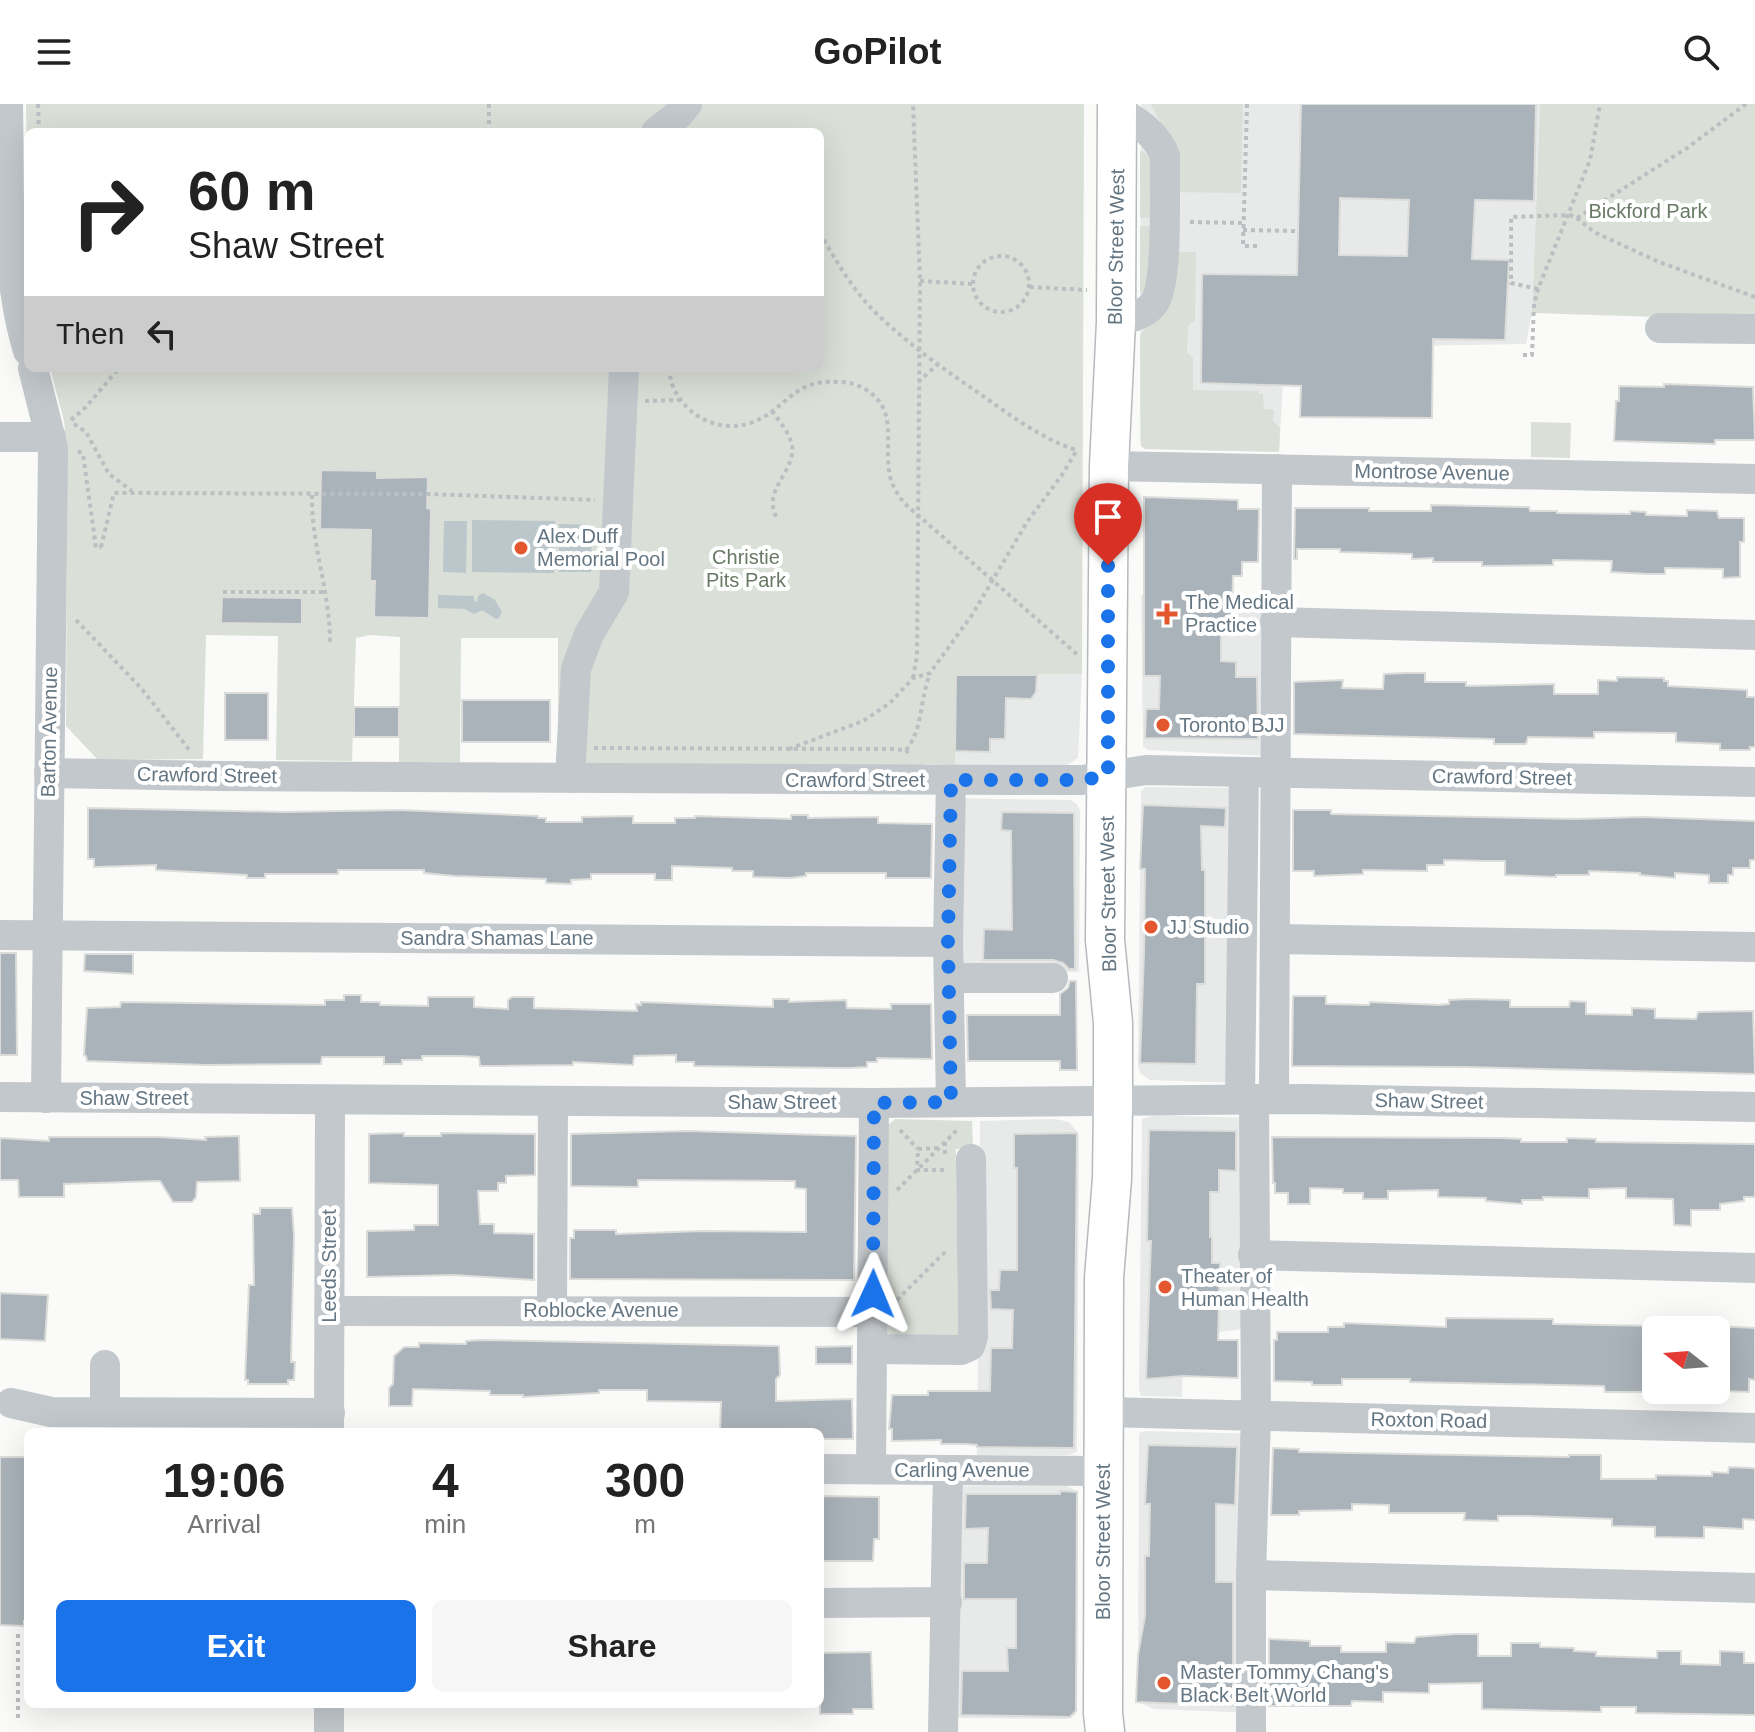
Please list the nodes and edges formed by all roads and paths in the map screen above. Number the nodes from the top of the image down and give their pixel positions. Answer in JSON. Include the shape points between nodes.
{"nodes":[{"id":1,"x":8,"y":104,"type":"edge"},
{"id":2,"x":38,"y":104,"type":"edge"},
{"id":3,"x":489,"y":104,"type":"edge"},
{"id":4,"x":687,"y":104,"type":"edge"},
{"id":5,"x":913,"y":104,"type":"edge"},
{"id":6,"x":1247,"y":104,"type":"edge"},
{"id":7,"x":1600,"y":104,"type":"edge"},
{"id":8,"x":1746,"y":104,"type":"edge"},
{"id":9,"x":1117,"y":107,"type":"edge"},
{"id":10,"x":39,"y":128,"type":"edge"},
{"id":11,"x":489,"y":128,"type":"edge"},
{"id":12,"x":661,"y":128,"type":"edge"},
{"id":13,"x":1570,"y":215,"type":"junction"},
{"id":14,"x":1577,"y":218,"type":"junction"},
{"id":15,"x":1195,"y":223,"type":"dead end"},
{"id":16,"x":1243,"y":223,"type":"junction"},
{"id":17,"x":1243,"y":230,"type":"junction"},
{"id":18,"x":1295,"y":231,"type":"dead end"},
{"id":19,"x":824,"y":240,"type":"edge"},
{"id":20,"x":1257,"y":246,"type":"dead end"},
{"id":21,"x":920,"y":281,"type":"junction"},
{"id":22,"x":973,"y":284,"type":"junction"},
{"id":23,"x":1030,"y":287,"type":"junction"},
{"id":24,"x":1538,"y":289,"type":"junction"},
{"id":25,"x":1087,"y":290,"type":"dead end"},
{"id":26,"x":1755,"y":297,"type":"edge"},
{"id":27,"x":1660,"y":328,"type":"dead end"},
{"id":28,"x":1755,"y":329,"type":"edge"},
{"id":29,"x":24,"y":337,"type":"edge"},
{"id":30,"x":919,"y":349,"type":"junction"},
{"id":31,"x":1523,"y":355,"type":"dead end"},
{"id":32,"x":937,"y":364,"type":"junction"},
{"id":33,"x":35,"y":372,"type":"edge"},
{"id":34,"x":116,"y":372,"type":"edge"},
{"id":35,"x":624,"y":372,"type":"edge"},
{"id":36,"x":670,"y":372,"type":"edge"},
{"id":37,"x":918,"y":382,"type":"junction"},
{"id":38,"x":680,"y":400,"type":"junction"},
{"id":39,"x":623,"y":403,"type":"junction"},
{"id":40,"x":772,"y":411,"type":"junction"},
{"id":41,"x":62,"y":424,"type":"junction"},
{"id":42,"x":0,"y":437,"type":"edge"},
{"id":43,"x":83,"y":454,"type":"dead end"},
{"id":44,"x":1091,"y":454,"type":"junction"},
{"id":45,"x":1277,"y":469,"type":"junction"},
{"id":46,"x":1755,"y":479,"type":"edge"},
{"id":47,"x":134,"y":492,"type":"junction"},
{"id":48,"x":312,"y":495,"type":"junction"},
{"id":49,"x":583,"y":500,"type":"dead end"},
{"id":50,"x":916,"y":514,"type":"junction"},
{"id":51,"x":777,"y":518,"type":"dead end"},
{"id":52,"x":993,"y":579,"type":"junction"},
{"id":53,"x":223,"y":592,"type":"dead end"},
{"id":54,"x":327,"y":592,"type":"junction"},
{"id":55,"x":73,"y":616,"type":"dead end"},
{"id":56,"x":1275,"y":622,"type":"junction"},
{"id":57,"x":1755,"y":635,"type":"edge"},
{"id":58,"x":330,"y":642,"type":"dead end"},
{"id":59,"x":1087,"y":663,"type":"dead end"},
{"id":60,"x":930,"y":673,"type":"junction"},
{"id":61,"x":913,"y":678,"type":"junction"},
{"id":62,"x":572,"y":747,"type":"junction"},
{"id":63,"x":789,"y":749,"type":"junction"},
{"id":64,"x":198,"y":758,"type":"dead end"},
{"id":65,"x":1244,"y":772,"type":"junction"},
{"id":66,"x":1274,"y":772,"type":"junction"},
{"id":67,"x":49,"y":773,"type":"junction"},
{"id":68,"x":1108,"y":776,"type":"junction"},
{"id":69,"x":570,"y":778,"type":"junction"},
{"id":70,"x":951,"y":780,"type":"junction"},
{"id":71,"x":1755,"y":782,"type":"edge"},
{"id":72,"x":46,"y":934,"type":"junction"},
{"id":73,"x":0,"y":935,"type":"edge"},
{"id":74,"x":1276,"y":939,"type":"junction"},
{"id":75,"x":948,"y":942,"type":"junction"},
{"id":76,"x":1755,"y":947,"type":"edge"},
{"id":77,"x":949,"y":978,"type":"junction"},
{"id":78,"x":1053,"y":978,"type":"dead end"},
{"id":79,"x":0,"y":1097,"type":"edge"},
{"id":80,"x":46,"y":1098,"type":"junction"},
{"id":81,"x":1256,"y":1099,"type":"junction"},
{"id":82,"x":330,"y":1100,"type":"junction"},
{"id":83,"x":553,"y":1101,"type":"junction"},
{"id":84,"x":1113,"y":1101,"type":"junction"},
{"id":85,"x":874,"y":1103,"type":"junction"},
{"id":86,"x":1755,"y":1107,"type":"edge"},
{"id":87,"x":956,"y":1114,"type":"junction"},
{"id":88,"x":899,"y":1128,"type":"dead end"},
{"id":89,"x":945,"y":1142,"type":"junction"},
{"id":90,"x":938,"y":1148,"type":"junction"},
{"id":91,"x":918,"y":1149,"type":"junction"},
{"id":92,"x":932,"y":1154,"type":"junction"},
{"id":93,"x":958,"y":1165,"type":"junction"},
{"id":94,"x":917,"y":1170,"type":"junction"},
{"id":95,"x":932,"y":1170,"type":"junction"},
{"id":96,"x":945,"y":1184,"type":"dead end"},
{"id":97,"x":895,"y":1192,"type":"dead end"},
{"id":98,"x":945,"y":1239,"type":"dead end"},
{"id":99,"x":1253,"y":1255,"type":"junction"},
{"id":100,"x":1755,"y":1268,"type":"edge"},
{"id":101,"x":882,"y":1308,"type":"junction"},
{"id":102,"x":552,"y":1310,"type":"junction"},
{"id":103,"x":330,"y":1311,"type":"junction"},
{"id":104,"x":872,"y":1349,"type":"junction"},
{"id":105,"x":105,"y":1365,"type":"dead end"},
{"id":106,"x":11,"y":1403,"type":"dead end"},
{"id":107,"x":105,"y":1411,"type":"junction"},
{"id":108,"x":1104,"y":1412,"type":"junction"},
{"id":109,"x":1256,"y":1416,"type":"junction"},
{"id":110,"x":330,"y":1423,"type":"edge"},
{"id":111,"x":1755,"y":1428,"type":"edge"},
{"id":112,"x":824,"y":1469,"type":"edge"},
{"id":113,"x":871,"y":1469,"type":"junction"},
{"id":114,"x":948,"y":1470,"type":"junction"},
{"id":115,"x":1103,"y":1471,"type":"junction"},
{"id":116,"x":1251,"y":1575,"type":"junction"},
{"id":117,"x":1755,"y":1588,"type":"edge"},
{"id":118,"x":947,"y":1602,"type":"junction"},
{"id":119,"x":824,"y":1603,"type":"edge"},
{"id":120,"x":18,"y":1632,"type":"dead end"},
{"id":121,"x":329,"y":1708,"type":"edge"},
{"id":122,"x":18,"y":1718,"type":"dead end"},
{"id":123,"x":329,"y":1732,"type":"edge"},
{"id":124,"x":943,"y":1732,"type":"edge"},
{"id":125,"x":1105,"y":1732,"type":"edge"},
{"id":126,"x":1251,"y":1732,"type":"edge"}],
"edges":[{"from":1,"to":29,"type":"street","via":[[11,269]]},
{"from":2,"to":10,"type":"path"},
{"from":3,"to":11,"type":"path"},
{"from":4,"to":12,"type":"street"},
{"from":5,"to":21,"type":"path"},
{"from":6,"to":16,"type":"path"},
{"from":7,"to":13,"type":"path","via":[[1593,151]]},
{"from":8,"to":14,"type":"path"},
{"from":9,"to":44,"type":"main road","name":"Bloor Street West","via":[[1116,322]]},
{"from":13,"to":14,"type":"path"},
{"from":13,"to":24,"type":"path"},
{"from":13,"to":24,"type":"path","via":[[1511,217],[1511,283]]},
{"from":14,"to":26,"type":"path","via":[[1594,232],[1659,262]]},
{"from":15,"to":16,"type":"path"},
{"from":16,"to":17,"type":"path"},
{"from":17,"to":18,"type":"path"},
{"from":17,"to":20,"type":"path","via":[[1243,246]]},
{"from":19,"to":30,"type":"path","via":[[874,311]]},
{"from":21,"to":22,"type":"path"},
{"from":21,"to":30,"type":"path"},
{"from":22,"to":23,"type":"path","via":[[979,302],[995,312],[1014,310]]},
{"from":22,"to":23,"type":"path","via":[[985,261],[1003,256],[1019,262]]},
{"from":23,"to":25,"type":"path"},
{"from":24,"to":31,"type":"path","via":[[1532,355]]},
{"from":27,"to":28,"type":"street"},
{"from":30,"to":32,"type":"path"},
{"from":30,"to":37,"type":"path"},
{"from":32,"to":37,"type":"path"},
{"from":32,"to":44,"type":"path","via":[[1013,417],[1064,446]]},
{"from":33,"to":41,"type":"street","name":"Barton Avenue"},
{"from":34,"to":41,"type":"path","via":[[86,407]]},
{"from":35,"to":39,"type":"street"},
{"from":36,"to":38,"type":"path"},
{"from":37,"to":50,"type":"path"},
{"from":38,"to":39,"type":"path"},
{"from":38,"to":40,"type":"path","via":[[696,414],[725,426],[747,424]]},
{"from":39,"to":62,"type":"street","via":[[614,592],[576,669]]},
{"from":40,"to":50,"type":"path","via":[[814,383],[846,382],[867,390],[888,419],[893,487]]},
{"from":40,"to":51,"type":"path","via":[[792,450],[774,496]]},
{"from":41,"to":42,"type":"street"},
{"from":41,"to":47,"type":"path","via":[[86,432],[109,474]]},
{"from":41,"to":67,"type":"street","name":"Barton Avenue"},
{"from":43,"to":47,"type":"path","via":[[96,548],[101,547],[114,493]]},
{"from":44,"to":45,"type":"street","name":"Montrose Avenue"},
{"from":44,"to":52,"type":"path","via":[[1027,522]]},
{"from":44,"to":68,"type":"main road","name":"Bloor Street West"},
{"from":45,"to":46,"type":"street","name":"Montrose Avenue"},
{"from":45,"to":56,"type":"street"},
{"from":47,"to":48,"type":"path"},
{"from":48,"to":49,"type":"path"},
{"from":48,"to":54,"type":"path","via":[[311,525]]},
{"from":50,"to":52,"type":"path"},
{"from":50,"to":61,"type":"path"},
{"from":52,"to":59,"type":"path"},
{"from":52,"to":60,"type":"path"},
{"from":53,"to":54,"type":"path"},
{"from":54,"to":58,"type":"path"},
{"from":55,"to":64,"type":"path"},
{"from":56,"to":57,"type":"street"},
{"from":56,"to":66,"type":"street"},
{"from":60,"to":61,"type":"path"},
{"from":60,"to":63,"type":"path","via":[[906,750]]},
{"from":61,"to":63,"type":"path","via":[[863,721]]},
{"from":62,"to":63,"type":"path"},
{"from":62,"to":69,"type":"street"},
{"from":65,"to":66,"type":"street","name":"Crawford Street"},
{"from":65,"to":68,"type":"street","name":"Crawford Street","via":[[1146,770]]},
{"from":65,"to":81,"type":"street"},
{"from":66,"to":71,"type":"street","name":"Crawford Street"},
{"from":66,"to":74,"type":"street"},
{"from":67,"to":69,"type":"street","name":"Crawford Street"},
{"from":67,"to":72,"type":"street","name":"Barton Avenue"},
{"from":68,"to":70,"type":"street","name":"Crawford Street"},
{"from":68,"to":84,"type":"main road","name":"Bloor Street West","via":[[1105,940]]},
{"from":69,"to":70,"type":"street","name":"Crawford Street"},
{"from":70,"to":75,"type":"street"},
{"from":72,"to":73,"type":"street","name":"Sandra Shamas Lane"},
{"from":72,"to":75,"type":"street","name":"Sandra Shamas Lane"},
{"from":72,"to":80,"type":"street","name":"Barton Avenue"},
{"from":74,"to":76,"type":"street"},
{"from":74,"to":81,"type":"street"},
{"from":75,"to":77,"type":"street"},
{"from":77,"to":78,"type":"street"},
{"from":77,"to":87,"type":"street"},
{"from":79,"to":80,"type":"street","name":"Shaw Street"},
{"from":80,"to":82,"type":"street","name":"Shaw Street"},
{"from":81,"to":84,"type":"street","name":"Shaw Street"},
{"from":81,"to":86,"type":"street","name":"Shaw Street"},
{"from":81,"to":99,"type":"street"},
{"from":82,"to":83,"type":"street","name":"Shaw Street"},
{"from":82,"to":103,"type":"street","name":"Leeds Street"},
{"from":83,"to":85,"type":"street","name":"Shaw Street"},
{"from":83,"to":102,"type":"street"},
{"from":84,"to":87,"type":"street","name":"Shaw Street"},
{"from":84,"to":108,"type":"main road","name":"Bloor Street West"},
{"from":85,"to":87,"type":"street","name":"Shaw Street"},
{"from":85,"to":101,"type":"street"},
{"from":87,"to":89,"type":"path"},
{"from":88,"to":91,"type":"path"},
{"from":89,"to":90,"type":"path"},
{"from":89,"to":93,"type":"path"},
{"from":90,"to":91,"type":"path"},
{"from":90,"to":92,"type":"path"},
{"from":91,"to":94,"type":"path"},
{"from":92,"to":94,"type":"path"},
{"from":92,"to":95,"type":"path"},
{"from":93,"to":95,"type":"path"},
{"from":93,"to":96,"type":"path"},
{"from":93,"to":104,"type":"street","via":[[970,1346]]},
{"from":94,"to":95,"type":"path"},
{"from":94,"to":97,"type":"path"},
{"from":98,"to":101,"type":"path","via":[[944,1253]]},
{"from":99,"to":100,"type":"street"},
{"from":99,"to":109,"type":"street"},
{"from":101,"to":102,"type":"street","name":"Roblocke Avenue"},
{"from":101,"to":104,"type":"street"},
{"from":102,"to":103,"type":"street","name":"Roblocke Avenue"},
{"from":103,"to":110,"type":"street","name":"Leeds Street"},
{"from":104,"to":113,"type":"street"},
{"from":105,"to":107,"type":"street"},
{"from":106,"to":107,"type":"street","via":[[51,1412]]},
{"from":107,"to":110,"type":"street"},
{"from":108,"to":109,"type":"street","name":"Roxton Road"},
{"from":108,"to":115,"type":"main road","name":"Bloor Street West"},
{"from":109,"to":111,"type":"street","name":"Roxton Road"},
{"from":109,"to":116,"type":"street"},
{"from":112,"to":113,"type":"street","name":"Carling Avenue"},
{"from":113,"to":114,"type":"street","name":"Carling Avenue"},
{"from":114,"to":115,"type":"street","name":"Carling Avenue"},
{"from":114,"to":118,"type":"street"},
{"from":115,"to":125,"type":"main road","name":"Bloor Street West"},
{"from":116,"to":117,"type":"street"},
{"from":116,"to":126,"type":"street"},
{"from":118,"to":119,"type":"street"},
{"from":118,"to":124,"type":"street"},
{"from":120,"to":122,"type":"path"},
{"from":121,"to":123,"type":"street"}]}
